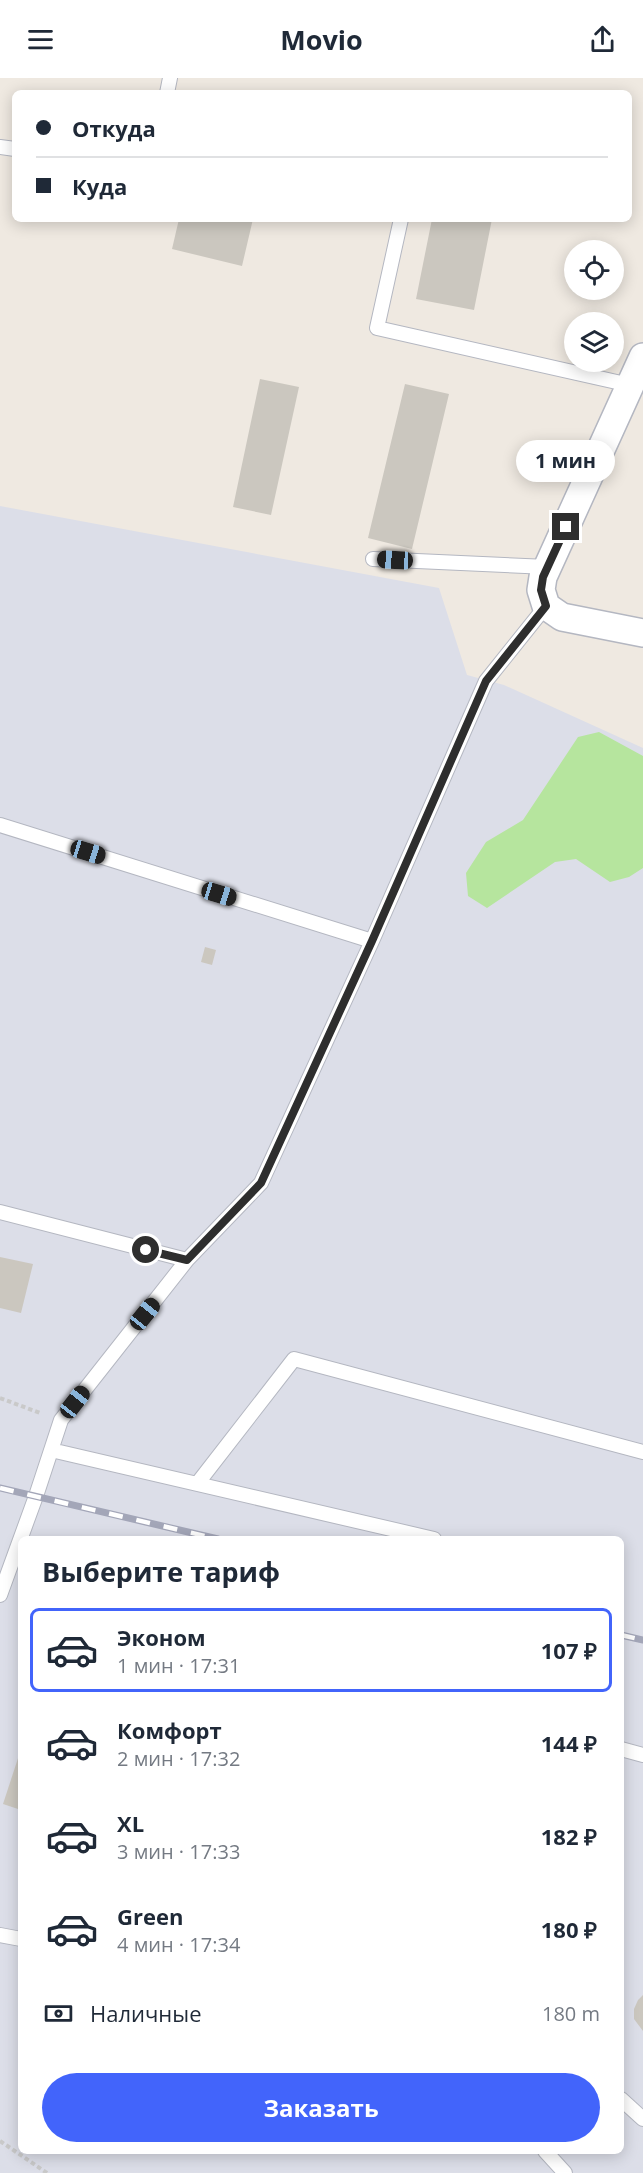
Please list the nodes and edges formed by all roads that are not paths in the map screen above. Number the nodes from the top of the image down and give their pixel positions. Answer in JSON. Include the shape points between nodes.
{"nodes":[{"id":1,"x":400,"y":222,"type":"edge"},
{"id":2,"x":643,"y":357,"type":"edge"},
{"id":3,"x":630,"y":385,"type":"junction"},
{"id":4,"x":374,"y":559,"type":"dead end"},
{"id":5,"x":548,"y":567,"type":"junction"},
{"id":6,"x":546,"y":606,"type":"junction"},
{"id":7,"x":643,"y":633,"type":"edge"},
{"id":8,"x":0,"y":825,"type":"edge"},
{"id":9,"x":372,"y":941,"type":"junction"},
{"id":10,"x":0,"y":1212,"type":"edge"},
{"id":11,"x":187,"y":1260,"type":"junction"},
{"id":12,"x":51,"y":1450,"type":"junction"},
{"id":13,"x":643,"y":1452,"type":"edge"},
{"id":14,"x":196,"y":1484,"type":"junction"},
{"id":15,"x":21,"y":1536,"type":"edge"},
{"id":16,"x":421,"y":1536,"type":"edge"},
{"id":17,"x":18,"y":1546,"type":"edge"},
{"id":18,"x":0,"y":1595,"type":"edge"},
{"id":19,"x":624,"y":1750,"type":"edge"},
{"id":20,"x":643,"y":1755,"type":"edge"},
{"id":21,"x":0,"y":1935,"type":"edge"},
{"id":22,"x":18,"y":1938,"type":"edge"},
{"id":23,"x":624,"y":2102,"type":"edge"},
{"id":24,"x":643,"y":2119,"type":"edge"},
{"id":25,"x":548,"y":2154,"type":"edge"},
{"id":26,"x":565,"y":2173,"type":"edge"}],
"edges":[{"from":1,"to":3,"type":"lane","via":[[377,328]]},
{"from":2,"to":3,"type":"street"},
{"from":3,"to":5,"type":"street"},
{"from":4,"to":5,"type":"lane"},
{"from":5,"to":6,"type":"street","via":[[541,590]]},
{"from":6,"to":7,"type":"street","via":[[562,617]]},
{"from":6,"to":9,"type":"lane","via":[[486,681]]},
{"from":8,"to":9,"type":"lane"},
{"from":9,"to":11,"type":"lane","via":[[261,1183]]},
{"from":10,"to":11,"type":"lane"},
{"from":11,"to":12,"type":"lane","via":[[61,1420]]},
{"from":12,"to":14,"type":"lane"},
{"from":12,"to":15,"type":"lane"},
{"from":13,"to":14,"type":"lane","via":[[294,1359]]},
{"from":14,"to":16,"type":"lane"},
{"from":17,"to":18,"type":"lane"},
{"from":19,"to":20,"type":"lane"},
{"from":21,"to":22,"type":"lane"},
{"from":23,"to":24,"type":"lane"},
{"from":25,"to":26,"type":"lane"}]}
